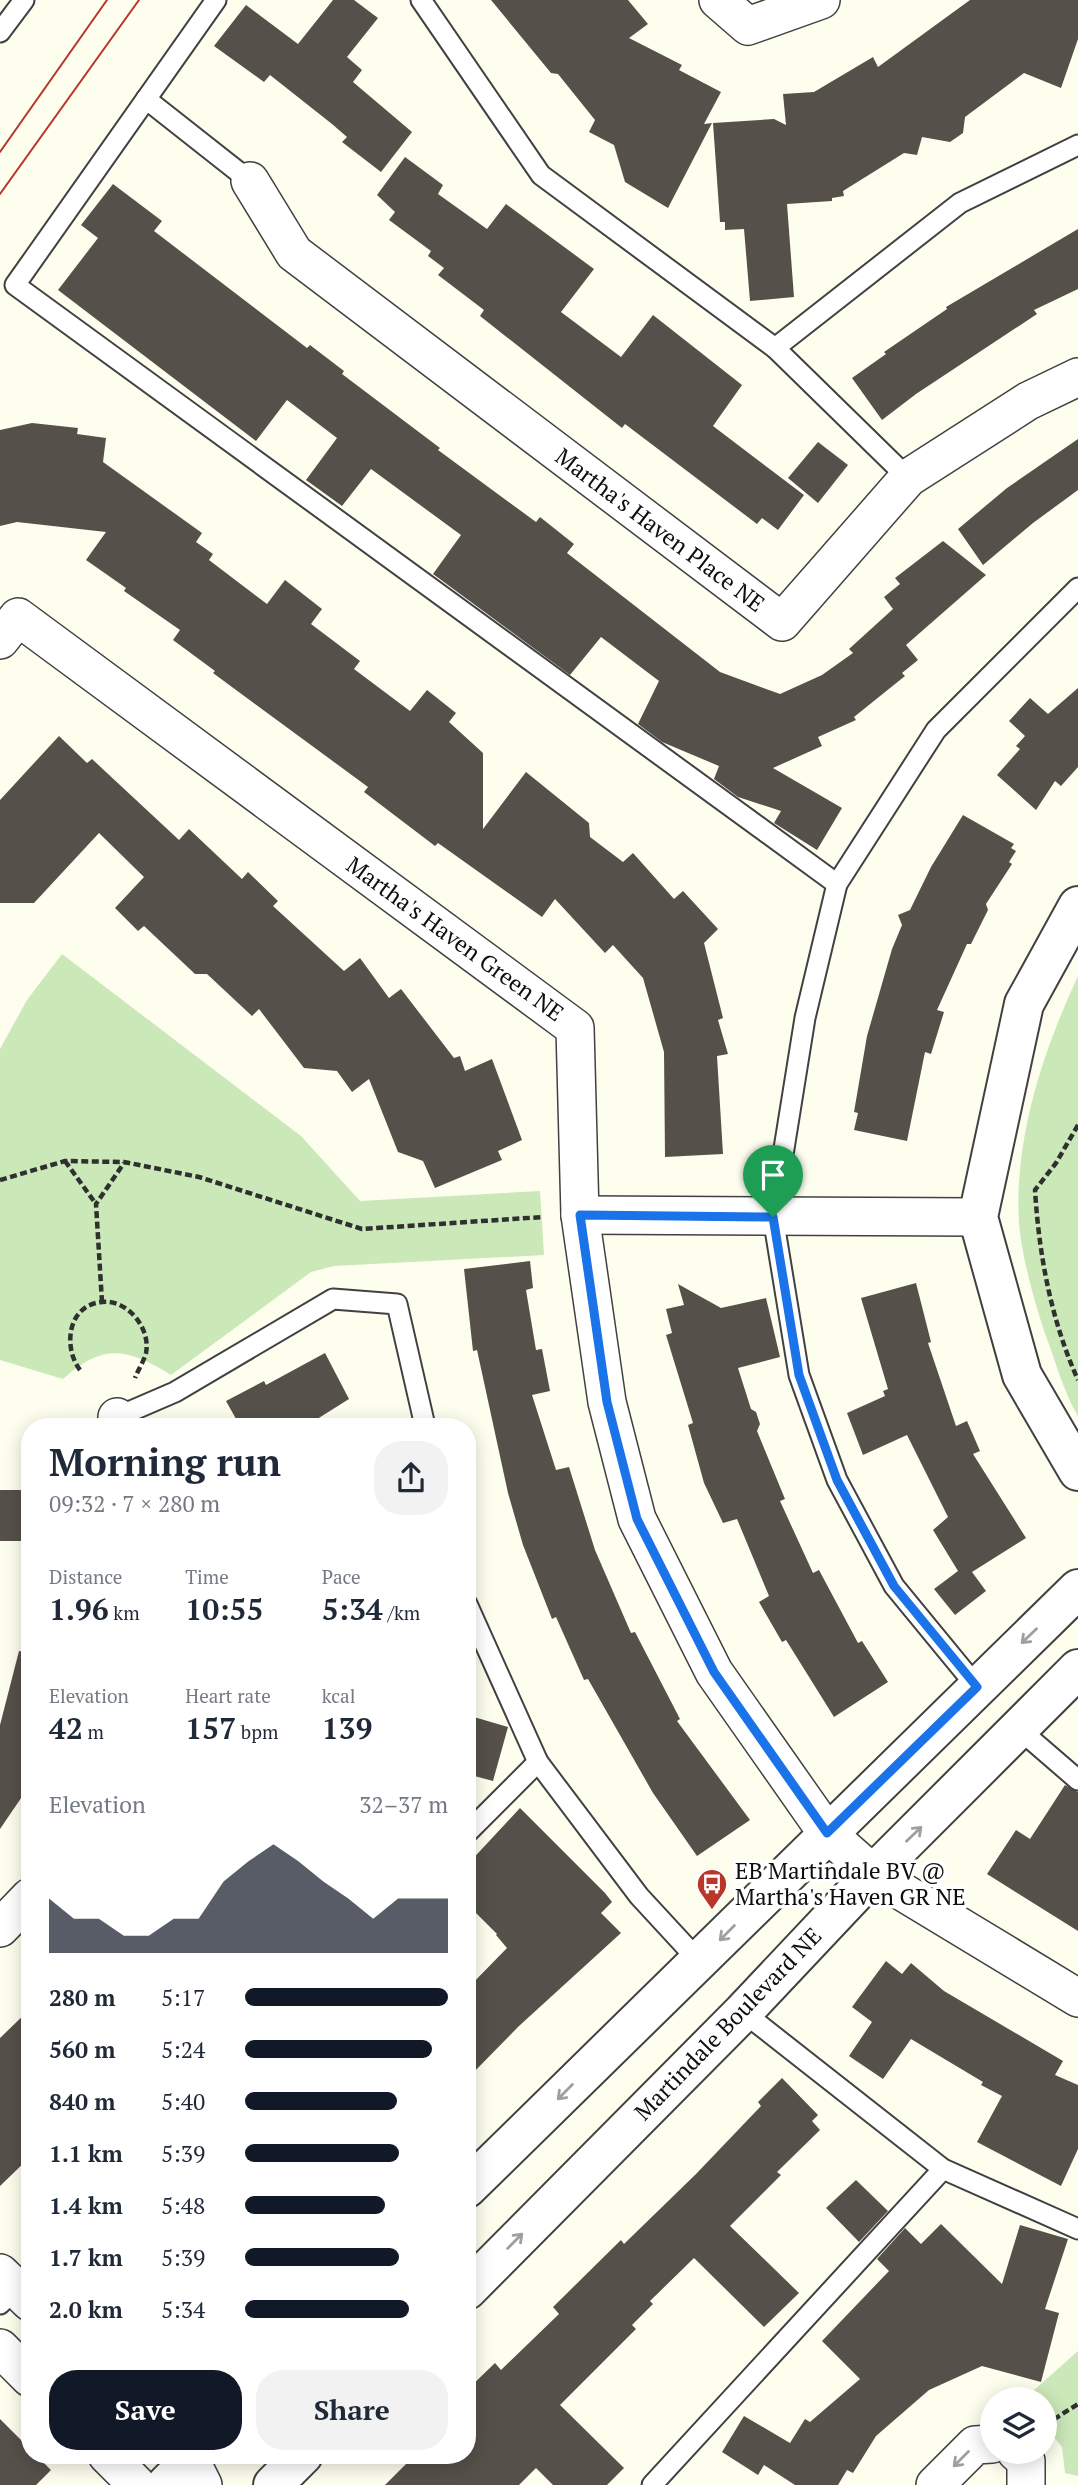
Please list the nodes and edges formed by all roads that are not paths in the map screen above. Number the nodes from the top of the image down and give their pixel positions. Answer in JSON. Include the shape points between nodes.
{"nodes":[{"id":1,"x":24,"y":0,"type":"edge"},
{"id":2,"x":216,"y":0,"type":"edge"},
{"id":3,"x":421,"y":0,"type":"edge"},
{"id":4,"x":718,"y":0,"type":"edge"},
{"id":5,"x":821,"y":0,"type":"edge"},
{"id":6,"x":0,"y":32,"type":"edge"},
{"id":7,"x":146,"y":99,"type":"junction"},
{"id":8,"x":1078,"y":145,"type":"edge"},
{"id":9,"x":250,"y":181,"type":"joint"},
{"id":10,"x":775,"y":348,"type":"junction"},
{"id":11,"x":1078,"y":377,"type":"edge"},
{"id":12,"x":908,"y":478,"type":"junction"},
{"id":13,"x":1078,"y":588,"type":"edge"},
{"id":14,"x":0,"y":640,"type":"edge"},
{"id":15,"x":837,"y":884,"type":"junction"},
{"id":16,"x":1078,"y":906,"type":"edge"},
{"id":17,"x":580,"y":1215,"type":"junction"},
{"id":18,"x":773,"y":1217,"type":"junction"},
{"id":19,"x":978,"y":1217,"type":"junction"},
{"id":20,"x":126,"y":1418,"type":"edge"},
{"id":21,"x":423,"y":1418,"type":"edge"},
{"id":22,"x":1078,"y":1471,"type":"edge"},
{"id":23,"x":1078,"y":1588,"type":"edge"},
{"id":24,"x":476,"y":1624,"type":"edge"},
{"id":25,"x":1078,"y":1669,"type":"edge"},
{"id":26,"x":977,"y":1687,"type":"junction"},
{"id":27,"x":1020,"y":1730,"type":"junction"},
{"id":28,"x":538,"y":1762,"type":"junction"},
{"id":29,"x":1078,"y":1780,"type":"edge"},
{"id":30,"x":476,"y":1824,"type":"edge"},
{"id":31,"x":827,"y":1833,"type":"junction"},
{"id":32,"x":873,"y":1874,"type":"junction"},
{"id":33,"x":21,"y":1906,"type":"edge"},
{"id":34,"x":0,"y":1928,"type":"edge"},
{"id":35,"x":699,"y":1961,"type":"junction"},
{"id":36,"x":1078,"y":1998,"type":"edge"},
{"id":37,"x":743,"y":2012,"type":"junction"},
{"id":38,"x":943,"y":2169,"type":"junction"},
{"id":39,"x":476,"y":2179,"type":"edge"},
{"id":40,"x":1078,"y":2229,"type":"edge"},
{"id":41,"x":476,"y":2281,"type":"edge"},
{"id":42,"x":0,"y":2348,"type":"edge"},
{"id":43,"x":21,"y":2369,"type":"edge"},
{"id":44,"x":980,"y":2445,"type":"edge"},
{"id":45,"x":116,"y":2464,"type":"edge"},
{"id":46,"x":294,"y":2464,"type":"edge"},
{"id":47,"x":1026,"y":2464,"type":"edge"},
{"id":48,"x":137,"y":2485,"type":"edge"},
{"id":49,"x":273,"y":2485,"type":"edge"},
{"id":50,"x":652,"y":2485,"type":"edge"},
{"id":51,"x":935,"y":2485,"type":"edge"},
{"id":52,"x":1026,"y":2485,"type":"edge"}],
"edges":[{"from":1,"to":6,"type":"lane"},
{"from":2,"to":7,"type":"lane"},
{"from":3,"to":10,"type":"lane","via":[[541,175]]},
{"from":4,"to":5,"type":"street","via":[[748,26]]},
{"from":7,"to":9,"type":"lane"},
{"from":7,"to":15,"type":"lane","via":[[15,285]]},
{"from":8,"to":10,"type":"lane","via":[[960,203]]},
{"from":9,"to":12,"type":"street","name":"Martha's Haven Place NE","via":[[294,253],[782,622]]},
{"from":10,"to":12,"type":"lane"},
{"from":11,"to":12,"type":"street","name":"Martha's Haven Place NE","via":[[1028,401]]},
{"from":13,"to":15,"type":"lane","via":[[936,730]]},
{"from":14,"to":17,"type":"street","name":"Martha's Haven Green NE","via":[[18,617],[575,1028]]},
{"from":15,"to":18,"type":"lane","via":[[805,1018]]},
{"from":16,"to":19,"type":"street","via":[[1024,1004]]},
{"from":17,"to":18,"type":"street"},
{"from":17,"to":31,"type":"street","name":"Martha's Haven Green NE","via":[[607,1402],[637,1519],[714,1672]]},
{"from":18,"to":19,"type":"street"},
{"from":18,"to":26,"type":"lane","via":[[799,1375],[837,1480],[894,1586]]},
{"from":19,"to":22,"type":"street","via":[[1022,1375]]},
{"from":20,"to":21,"type":"lane","via":[[333,1299],[397,1304]]},
{"from":23,"to":26,"type":"street","one_way":true},
{"from":24,"to":28,"type":"lane"},
{"from":25,"to":27,"type":"street","name":"Martindale Boulevard NE"},
{"from":26,"to":31,"type":"street"},
{"from":27,"to":29,"type":"lane"},
{"from":32,"to":27,"type":"street","name":"Martindale Boulevard NE","one_way":true},
{"from":28,"to":30,"type":"lane"},
{"from":28,"to":35,"type":"lane","via":[[639,1896]]},
{"from":31,"to":32,"type":"street","name":"Martha's Haven Green NE"},
{"from":31,"to":35,"type":"street","one_way":true},
{"from":32,"to":36,"type":"street","name":"Martha's Haven Green NE"},
{"from":32,"to":37,"type":"street","name":"Martindale Boulevard NE"},
{"from":33,"to":34,"type":"street"},
{"from":35,"to":39,"type":"street","one_way":true},
{"from":37,"to":38,"type":"lane"},
{"from":41,"to":37,"type":"street","name":"Martindale Boulevard NE","one_way":true},
{"from":38,"to":40,"type":"lane"},
{"from":38,"to":50,"type":"lane"},
{"from":42,"to":43,"type":"street"},
{"from":44,"to":51,"type":"street","one_way":true},
{"from":45,"to":48,"type":"street"},
{"from":46,"to":49,"type":"street"},
{"from":47,"to":52,"type":"street"}]}
